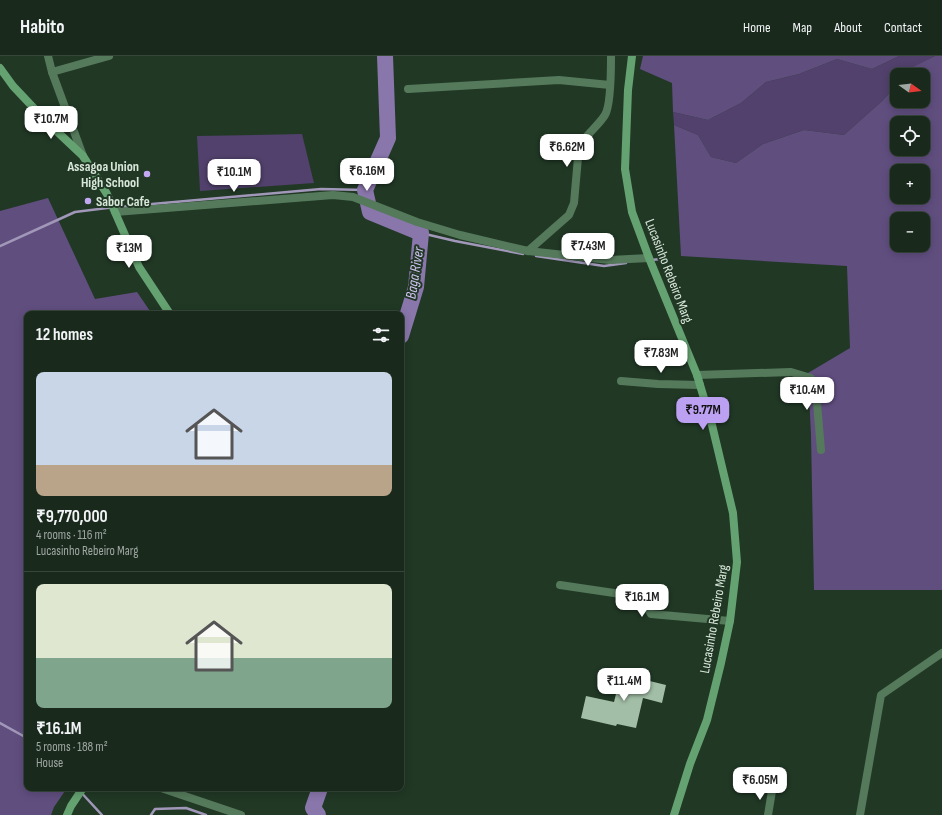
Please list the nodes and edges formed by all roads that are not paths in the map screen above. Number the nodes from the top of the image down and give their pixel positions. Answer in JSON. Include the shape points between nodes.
{"nodes":[{"id":1,"x":48,"y":56,"type":"edge"},
{"id":2,"x":109,"y":56,"type":"edge"},
{"id":3,"x":611,"y":56,"type":"edge"},
{"id":4,"x":632,"y":56,"type":"edge"},
{"id":5,"x":0,"y":68,"type":"edge"},
{"id":6,"x":52,"y":72,"type":"junction"},
{"id":7,"x":610,"y":86,"type":"junction"},
{"id":8,"x":408,"y":89,"type":"dead end"},
{"id":9,"x":83,"y":156,"type":"junction"},
{"id":10,"x":114,"y":209,"type":"junction"},
{"id":11,"x":528,"y":251,"type":"junction"},
{"id":12,"x":649,"y":258,"type":"junction"},
{"id":13,"x":168,"y":311,"type":"edge"},
{"id":14,"x":697,"y":375,"type":"junction"},
{"id":15,"x":621,"y":380,"type":"dead end"},
{"id":16,"x":700,"y":385,"type":"junction"},
{"id":17,"x":821,"y":450,"type":"dead end"},
{"id":18,"x":560,"y":585,"type":"dead end"},
{"id":19,"x":730,"y":621,"type":"junction"},
{"id":20,"x":942,"y":653,"type":"edge"},
{"id":21,"x":81,"y":791,"type":"edge"},
{"id":22,"x":170,"y":791,"type":"edge"},
{"id":23,"x":772,"y":791,"type":"dead end"},
{"id":24,"x":67,"y":815,"type":"edge"},
{"id":25,"x":241,"y":815,"type":"edge"},
{"id":26,"x":674,"y":815,"type":"edge"},
{"id":27,"x":768,"y":815,"type":"edge"},
{"id":28,"x":860,"y":815,"type":"edge"}],
"edges":[{"from":1,"to":6,"type":"street"},
{"from":2,"to":6,"type":"street"},
{"from":3,"to":7,"type":"street"},
{"from":4,"to":12,"type":"street","name":"Lucasinho Rebeiro Marg","via":[[625,169],[632,212]]},
{"from":5,"to":9,"type":"street","via":[[42,117]]},
{"from":6,"to":9,"type":"street"},
{"from":7,"to":8,"type":"street","via":[[559,80]]},
{"from":7,"to":11,"type":"street","via":[[605,114],[579,146],[574,203],[569,216]]},
{"from":9,"to":10,"type":"street"},
{"from":10,"to":11,"type":"street","via":[[333,195],[373,204],[417,222],[460,235]]},
{"from":10,"to":13,"type":"street","via":[[139,267]]},
{"from":11,"to":12,"type":"street","via":[[610,260]]},
{"from":12,"to":14,"type":"street","name":"Lucasinho Rebeiro Marg"},
{"from":14,"to":16,"type":"street","name":"Lucasinho Rebeiro Marg"},
{"from":14,"to":17,"type":"street","via":[[791,372],[811,378],[816,391]]},
{"from":15,"to":16,"type":"street"},
{"from":16,"to":19,"type":"street","name":"Lucasinho Rebeiro Marg","via":[[733,512],[737,562]]},
{"from":18,"to":19,"type":"street","via":[[641,598],[651,614]]},
{"from":19,"to":26,"type":"street","name":"Lucasinho Rebeiro Marg","via":[[707,720]]},
{"from":20,"to":28,"type":"street","via":[[881,695]]},
{"from":21,"to":24,"type":"street","via":[[70,806]]},
{"from":22,"to":25,"type":"street"},
{"from":23,"to":27,"type":"street"}]}
